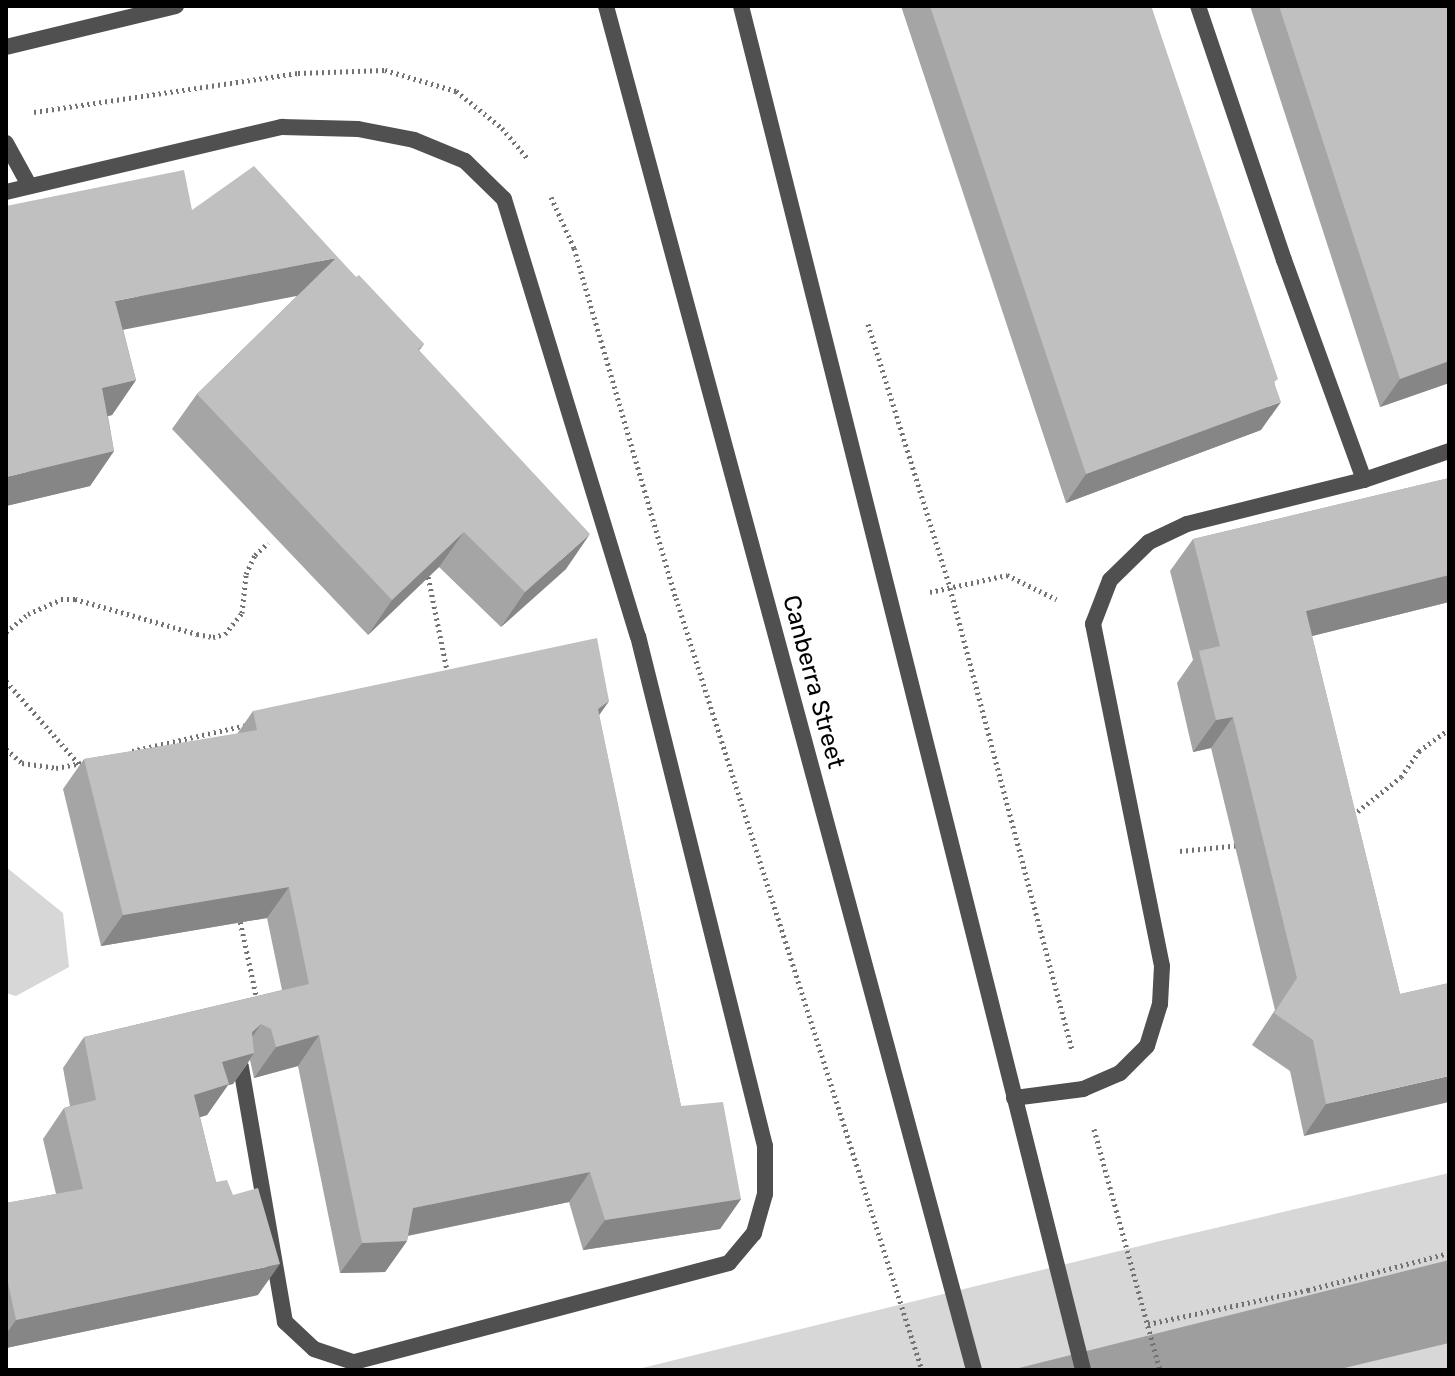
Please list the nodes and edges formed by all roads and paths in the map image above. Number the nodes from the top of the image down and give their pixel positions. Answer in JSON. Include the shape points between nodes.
{"nodes":[{"id":1,"x":176,"y":6,"type":"edge"},
{"id":2,"x":606,"y":6,"type":"edge"},
{"id":3,"x":741,"y":6,"type":"edge"},
{"id":4,"x":1198,"y":6,"type":"edge"},
{"id":5,"x":6,"y":47,"type":"edge"},
{"id":6,"x":21,"y":114,"type":"dead end"},
{"id":7,"x":6,"y":143,"type":"edge"},
{"id":8,"x":531,"y":163,"type":"dead end"},
{"id":9,"x":29,"y":185,"type":"junction"},
{"id":10,"x":546,"y":187,"type":"dead end"},
{"id":11,"x":6,"y":192,"type":"edge"},
{"id":12,"x":866,"y":319,"type":"dead end"},
{"id":13,"x":1449,"y":451,"type":"edge"},
{"id":14,"x":1364,"y":480,"type":"junction"},
{"id":15,"x":268,"y":543,"type":"dead end"},
{"id":16,"x":427,"y":567,"type":"edge"},
{"id":17,"x":950,"y":588,"type":"junction"},
{"id":18,"x":890,"y":601,"type":"junction"},
{"id":19,"x":1093,"y":624,"type":"junction"},
{"id":20,"x":6,"y":632,"type":"edge"},
{"id":21,"x":449,"y":680,"type":"edge"},
{"id":22,"x":6,"y":681,"type":"edge"},
{"id":23,"x":262,"y":721,"type":"edge"},
{"id":24,"x":1449,"y":729,"type":"edge"},
{"id":25,"x":200,"y":735,"type":"junction"},
{"id":26,"x":6,"y":749,"type":"edge"},
{"id":27,"x":203,"y":751,"type":"edge"},
{"id":28,"x":124,"y":753,"type":"edge"},
{"id":29,"x":94,"y":760,"type":"edge"},
{"id":30,"x":79,"y":764,"type":"junction"},
{"id":31,"x":1342,"y":822,"type":"edge"},
{"id":32,"x":1244,"y":845,"type":"dead end"},
{"id":33,"x":1139,"y":854,"type":"junction"},
{"id":34,"x":237,"y":907,"type":"edge"},
{"id":35,"x":260,"y":1016,"type":"edge"},
{"id":36,"x":241,"y":1066,"type":"edge"},
{"id":37,"x":1083,"y":1089,"type":"junction"},
{"id":38,"x":1014,"y":1098,"type":"junction"},
{"id":39,"x":1449,"y":1253,"type":"edge"},
{"id":40,"x":1148,"y":1324,"type":"junction"},
{"id":41,"x":922,"y":1370,"type":"edge"},
{"id":42,"x":974,"y":1370,"type":"edge"},
{"id":43,"x":1083,"y":1370,"type":"edge"},
{"id":44,"x":1160,"y":1370,"type":"edge"}],
"edges":[{"from":1,"to":5,"type":"street"},
{"from":2,"to":42,"type":"street","name":"Canberra Street"},
{"from":3,"to":18,"type":"street"},
{"from":4,"to":14,"type":"street"},
{"from":6,"to":8,"type":"path","via":[[298,73],[385,70],[456,91],[502,128]]},
{"from":7,"to":9,"type":"street"},
{"from":9,"to":11,"type":"street"},
{"from":9,"to":36,"type":"street","via":[[282,127],[414,140],[465,161],[504,199],[638,636],[765,1146],[765,1194],[754,1233],[729,1263],[353,1362],[314,1349],[285,1322]]},
{"from":10,"to":41,"type":"path","via":[[574,248],[676,598]]},
{"from":12,"to":17,"type":"path"},
{"from":13,"to":14,"type":"street"},
{"from":14,"to":19,"type":"street","via":[[1187,524],[1149,542],[1110,580]]},
{"from":15,"to":20,"type":"path","via":[[246,574],[242,613],[225,634],[197,634],[75,599],[61,599],[28,614]]},
{"from":16,"to":21,"type":"path"},
{"from":17,"to":18,"type":"path"},
{"from":17,"to":19,"type":"path","via":[[1007,575],[1037,586]]},
{"from":17,"to":37,"type":"path"},
{"from":18,"to":38,"type":"street"},
{"from":19,"to":33,"type":"street"},
{"from":22,"to":30,"type":"path"},
{"from":23,"to":25,"type":"path"},
{"from":24,"to":31,"type":"path","via":[[1419,751],[1401,777]]},
{"from":25,"to":27,"type":"path"},
{"from":25,"to":28,"type":"path"},
{"from":26,"to":30,"type":"path","via":[[22,763],[56,768]]},
{"from":29,"to":30,"type":"path"},
{"from":32,"to":33,"type":"path"},
{"from":33,"to":37,"type":"street","via":[[1162,966],[1160,1004],[1147,1046],[1120,1073]]},
{"from":34,"to":35,"type":"path"},
{"from":37,"to":38,"type":"street"},
{"from":37,"to":40,"type":"path"},
{"from":38,"to":43,"type":"street"},
{"from":39,"to":40,"type":"path"},
{"from":40,"to":44,"type":"path"}]}
